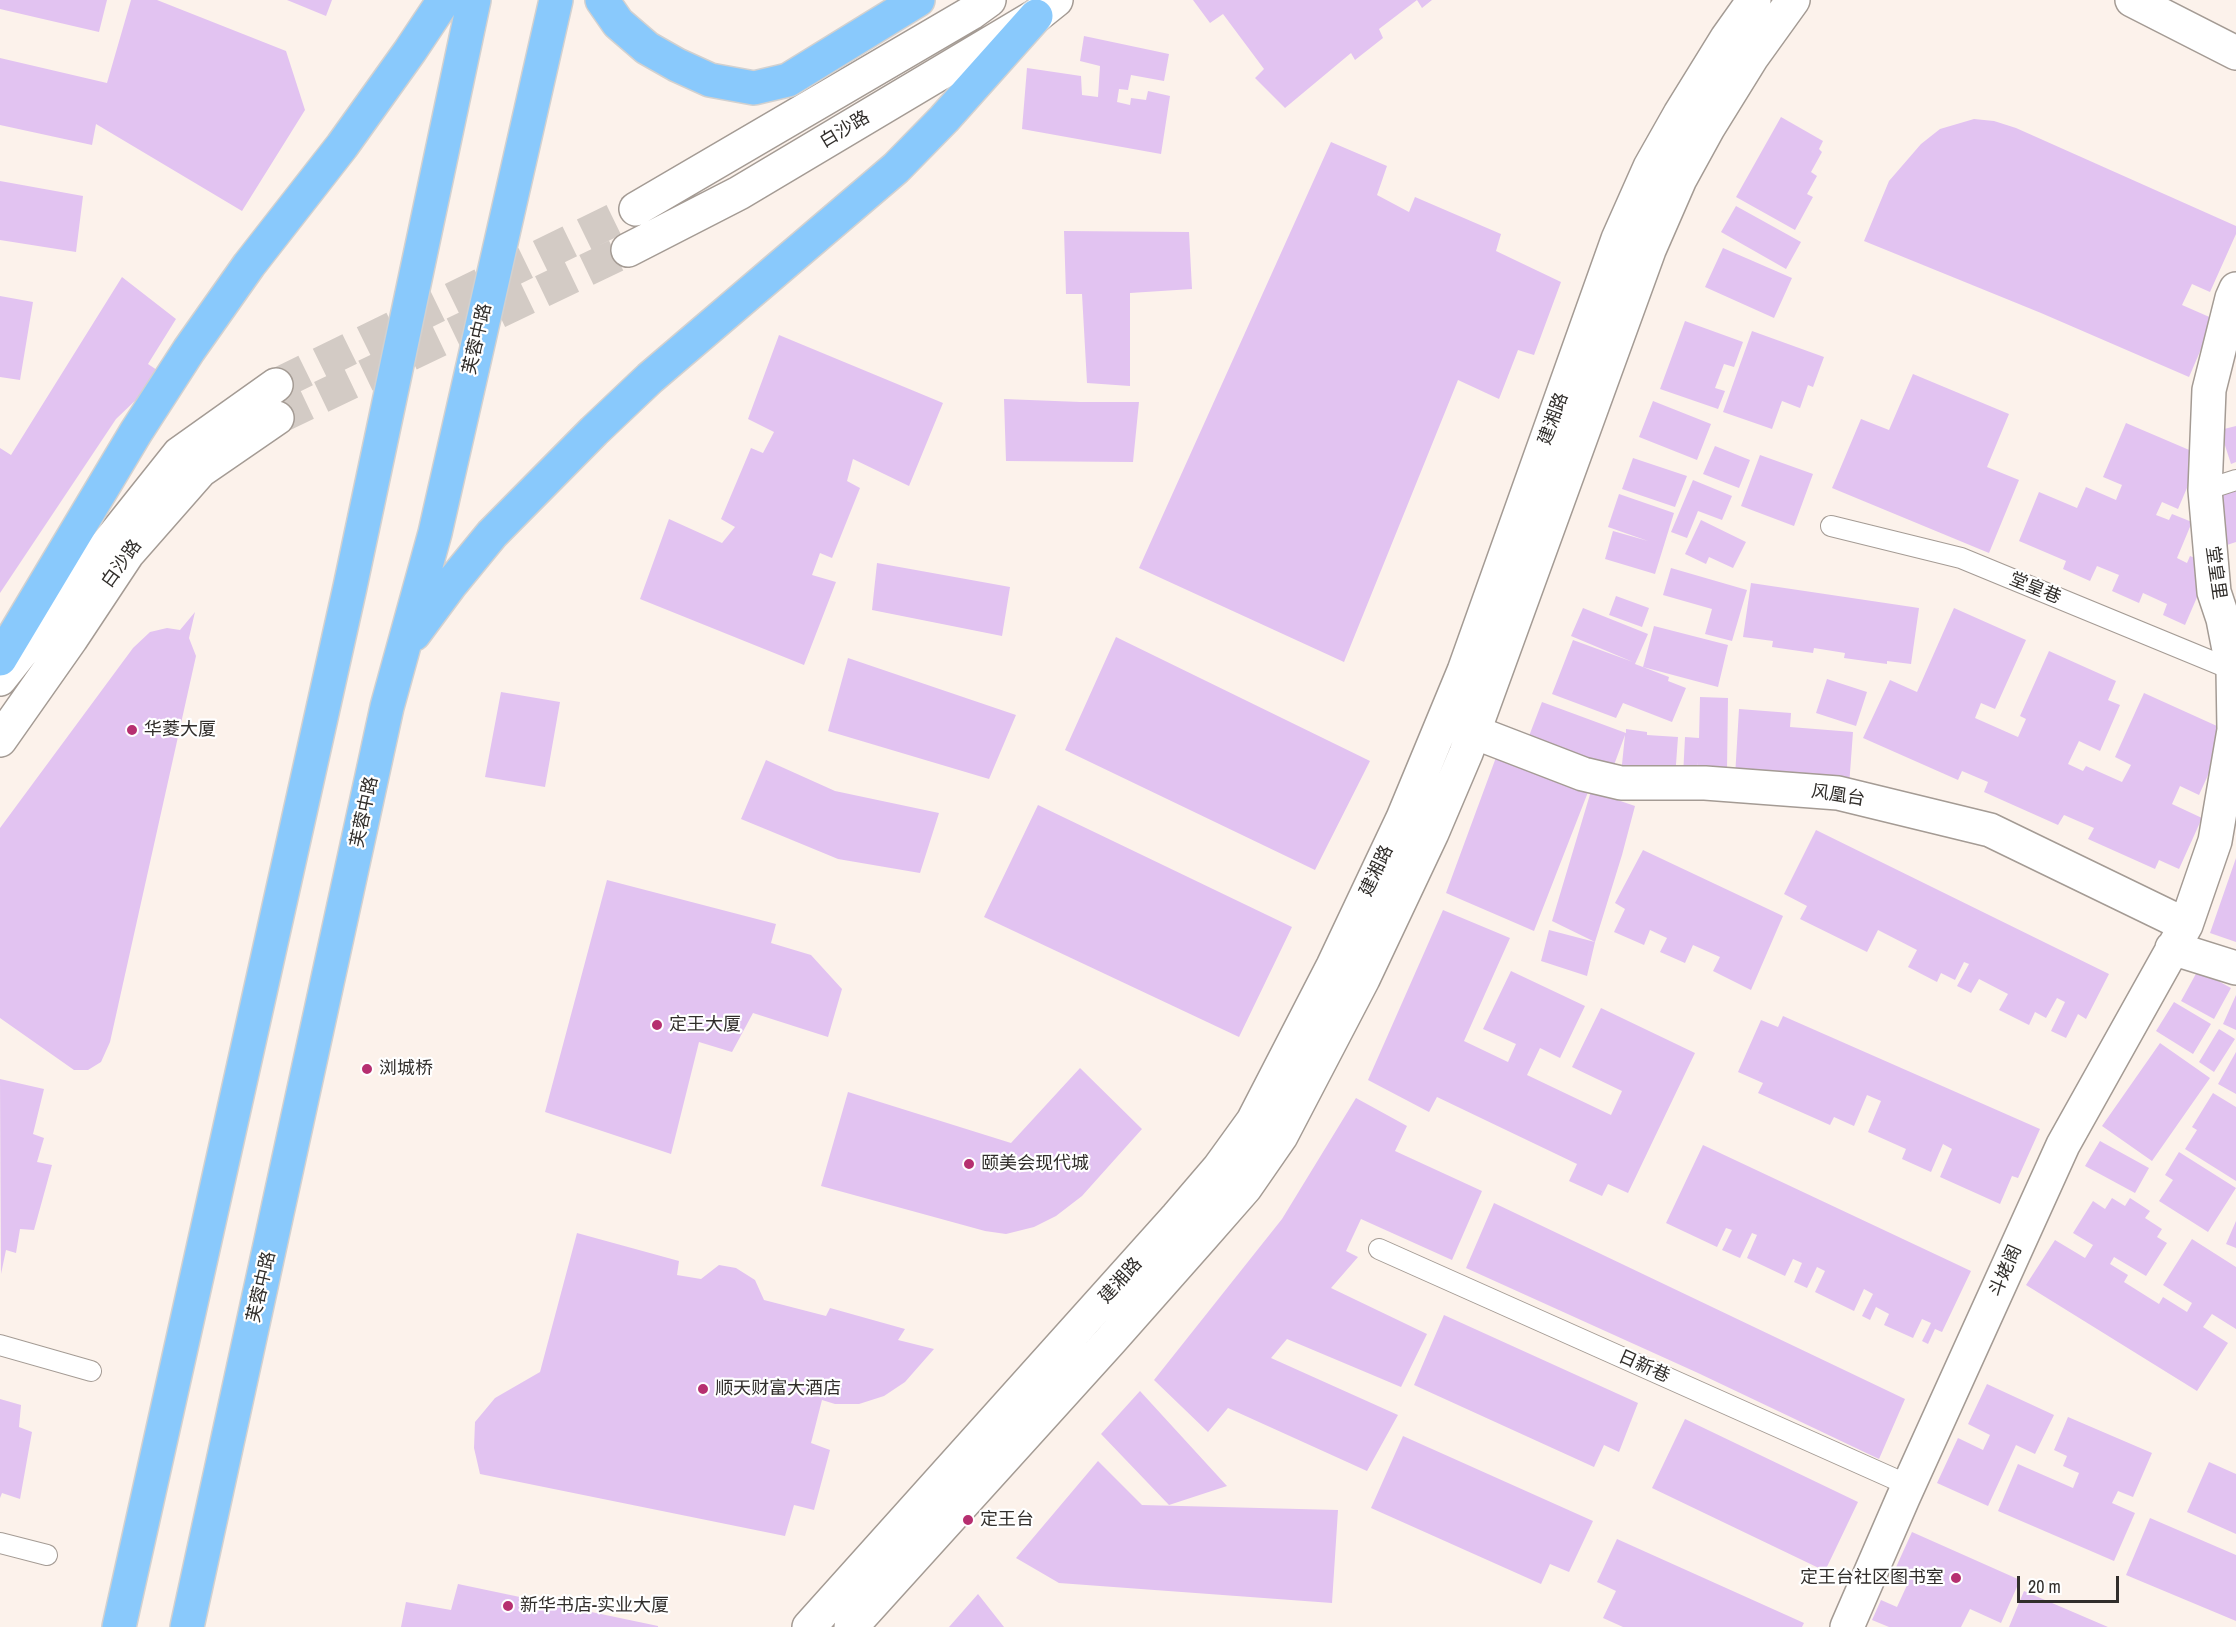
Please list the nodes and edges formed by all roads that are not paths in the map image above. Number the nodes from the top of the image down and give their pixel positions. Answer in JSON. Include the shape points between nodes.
{"nodes":[{"id":1,"x":444,"y":0,"type":"edge"},
{"id":2,"x":474,"y":0,"type":"edge"},
{"id":3,"x":556,"y":0,"type":"edge"},
{"id":4,"x":602,"y":0,"type":"edge"},
{"id":5,"x":918,"y":0,"type":"edge"},
{"id":6,"x":989,"y":0,"type":"edge"},
{"id":7,"x":1754,"y":0,"type":"edge"},
{"id":8,"x":1794,"y":0,"type":"edge"},
{"id":9,"x":2132,"y":0,"type":"edge"},
{"id":10,"x":1046,"y":8,"type":"edge"},
{"id":11,"x":2236,"y":53,"type":"edge"},
{"id":12,"x":636,"y":209,"type":"tunnel mouth"},
{"id":13,"x":628,"y":250,"type":"tunnel mouth"},
{"id":14,"x":2236,"y":289,"type":"edge"},
{"id":15,"x":276,"y":385,"type":"tunnel mouth"},
{"id":16,"x":276,"y":418,"type":"tunnel mouth"},
{"id":17,"x":2236,"y":480,"type":"edge"},
{"id":18,"x":2205,"y":490,"type":"junction"},
{"id":19,"x":1831,"y":526,"type":"dead end"},
{"id":20,"x":2225,"y":590,"type":"edge"},
{"id":21,"x":0,"y":659,"type":"edge"},
{"id":22,"x":399,"y":659,"type":"junction"},
{"id":23,"x":2233,"y":670,"type":"junction"},
{"id":24,"x":0,"y":679,"type":"edge"},
{"id":25,"x":1474,"y":732,"type":"junction"},
{"id":26,"x":0,"y":740,"type":"edge"},
{"id":27,"x":2179,"y":936,"type":"junction"},
{"id":28,"x":2236,"y":968,"type":"edge"},
{"id":29,"x":1379,"y":1249,"type":"dead end"},
{"id":30,"x":0,"y":1345,"type":"edge"},
{"id":31,"x":91,"y":1371,"type":"dead end"},
{"id":32,"x":1908,"y":1485,"type":"junction"},
{"id":33,"x":0,"y":1544,"type":"edge"},
{"id":34,"x":46,"y":1555,"type":"dead end"},
{"id":35,"x":118,"y":1627,"type":"edge"},
{"id":36,"x":187,"y":1627,"type":"edge"},
{"id":37,"x":809,"y":1627,"type":"edge"},
{"id":38,"x":851,"y":1627,"type":"edge"},
{"id":39,"x":1847,"y":1627,"type":"edge"}],
"edges":[{"from":1,"to":21,"type":"main road","via":[[342,146],[189,350]]},
{"from":2,"to":35,"type":"main road","via":[[350,587]]},
{"from":3,"to":22,"type":"main road","name":"芙蓉中路","via":[[435,533]]},
{"from":4,"to":5,"type":"main road","via":[[618,23],[646,48],[710,80],[754,88],[788,80]]},
{"from":6,"to":12,"type":"street","name":"白沙路"},
{"from":7,"to":37,"type":"street","name":"建湘路","via":[[1650,167],[1618,239],[1464,671],[1333,966],[1253,1121],[1178,1217]]},
{"from":8,"to":25,"type":"street","name":"建湘路","via":[[1752,57],[1708,128],[1671,199]]},
{"from":9,"to":11,"type":"street"},
{"from":10,"to":13,"type":"street","name":"白沙路","via":[[739,193]]},
{"from":10,"to":22,"type":"main road","via":[[896,168],[650,378],[539,486],[451,584]]},
{"from":14,"to":18,"type":"street","name":"堂皇里","via":[[2209,390]]},
{"from":15,"to":24,"type":"street","name":"白沙路","via":[[179,454]]},
{"from":16,"to":26,"type":"street","name":"白沙路","via":[[200,471],[128,553]]},
{"from":17,"to":18,"type":"lane"},
{"from":18,"to":20,"type":"street","name":"堂皇里"},
{"from":19,"to":23,"type":"lane","name":"堂皇巷","via":[[1961,558]]},
{"from":20,"to":23,"type":"street","name":"堂皇里","via":[[2223,619]]},
{"from":22,"to":36,"type":"main road","name":"芙蓉中路"},
{"from":23,"to":27,"type":"street","name":"堂皇里","via":[[2234,730],[2215,841]]},
{"from":25,"to":27,"type":"street","name":"风凰台","via":[[1583,774],[1621,783],[1705,783],[1838,793],[1990,830]]},
{"from":25,"to":38,"type":"street","name":"建湘路","via":[[1364,979],[1281,1136],[1245,1188]]},
{"from":27,"to":28,"type":"street","name":"风凰台"},
{"from":27,"to":32,"type":"street","name":"斗姥阁","via":[[2063,1145]]},
{"from":29,"to":32,"type":"lane","name":"日新巷"},
{"from":30,"to":31,"type":"lane"},
{"from":32,"to":39,"type":"street","name":"斗姥阁"},
{"from":33,"to":34,"type":"lane"}]}
